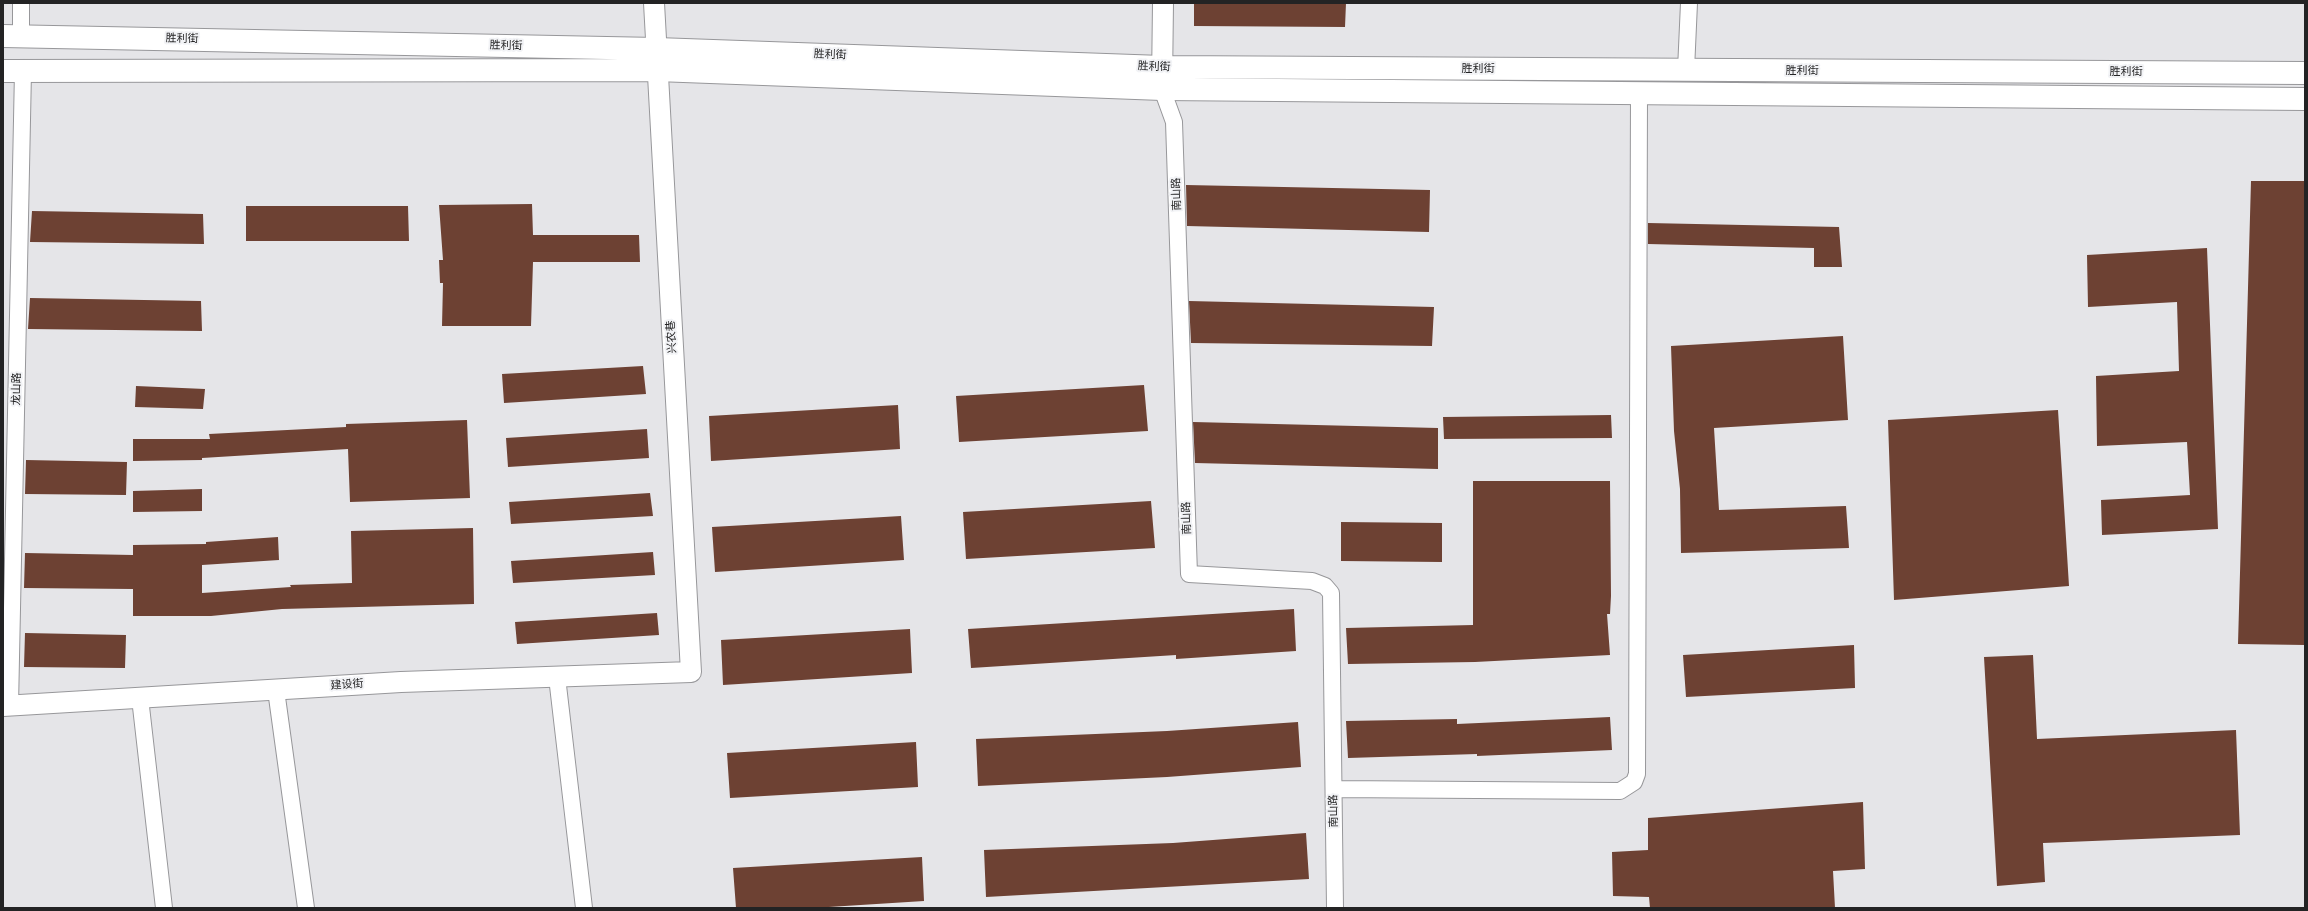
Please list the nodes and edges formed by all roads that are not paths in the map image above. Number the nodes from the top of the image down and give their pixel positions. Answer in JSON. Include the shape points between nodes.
{"nodes":[{"id":1,"x":20,"y":3,"type":"edge"},
{"id":2,"x":654,"y":3,"type":"edge"},
{"id":3,"x":1163,"y":3,"type":"edge"},
{"id":4,"x":1689,"y":3,"type":"edge"},
{"id":5,"x":12,"y":36,"type":"edge"},
{"id":6,"x":657,"y":49,"type":"junction"},
{"id":7,"x":1162,"y":68,"type":"junction"},
{"id":8,"x":657,"y":70,"type":"junction"},
{"id":9,"x":1686,"y":70,"type":"junction"},
{"id":10,"x":13,"y":71,"type":"edge"},
{"id":11,"x":2305,"y":73,"type":"edge"},
{"id":12,"x":1162,"y":89,"type":"junction"},
{"id":13,"x":1639,"y":93,"type":"junction"},
{"id":14,"x":2305,"y":99,"type":"edge"},
{"id":15,"x":691,"y":672,"type":"joint"},
{"id":16,"x":557,"y":677,"type":"junction"},
{"id":17,"x":276,"y":690,"type":"junction"},
{"id":18,"x":140,"y":698,"type":"junction"},
{"id":19,"x":7,"y":706,"type":"edge"},
{"id":20,"x":1334,"y":789,"type":"junction"},
{"id":21,"x":164,"y":908,"type":"edge"},
{"id":22,"x":306,"y":908,"type":"edge"},
{"id":23,"x":584,"y":908,"type":"edge"},
{"id":24,"x":1335,"y":908,"type":"edge"}],
"edges":[{"from":1,"to":5,"type":"street"},
{"from":2,"to":6,"type":"street","name":"兴农巷"},
{"from":3,"to":7,"type":"street","name":"南山路"},
{"from":4,"to":9,"type":"street"},
{"from":5,"to":6,"type":"main road","name":"胜利街"},
{"from":6,"to":7,"type":"main road","name":"胜利街"},
{"from":6,"to":8,"type":"street","name":"兴农巷"},
{"from":7,"to":9,"type":"main road","name":"胜利街"},
{"from":7,"to":12,"type":"street","name":"南山路"},
{"from":8,"to":10,"type":"main road","name":"胜利街"},
{"from":8,"to":12,"type":"main road","name":"胜利街"},
{"from":8,"to":15,"type":"street","name":"兴农巷"},
{"from":9,"to":11,"type":"main road","name":"胜利街"},
{"from":10,"to":19,"type":"street","name":"龙山路"},
{"from":12,"to":13,"type":"main road","name":"胜利街"},
{"from":12,"to":20,"type":"street","name":"南山路","via":[[1174,122],[1189,574],[1312,581],[1325,586],[1331,593]]},
{"from":13,"to":14,"type":"main road","name":"胜利街"},
{"from":13,"to":20,"type":"street","via":[[1638,768],[1635,778],[1627,788],[1620,791]]},
{"from":15,"to":16,"type":"street","name":"建设街"},
{"from":16,"to":17,"type":"street","name":"建设街","via":[[402,682]]},
{"from":16,"to":23,"type":"street"},
{"from":17,"to":18,"type":"street","name":"建设街"},
{"from":17,"to":22,"type":"street"},
{"from":18,"to":19,"type":"street","name":"建设街"},
{"from":18,"to":21,"type":"street"},
{"from":20,"to":24,"type":"street","name":"南山路"}]}
